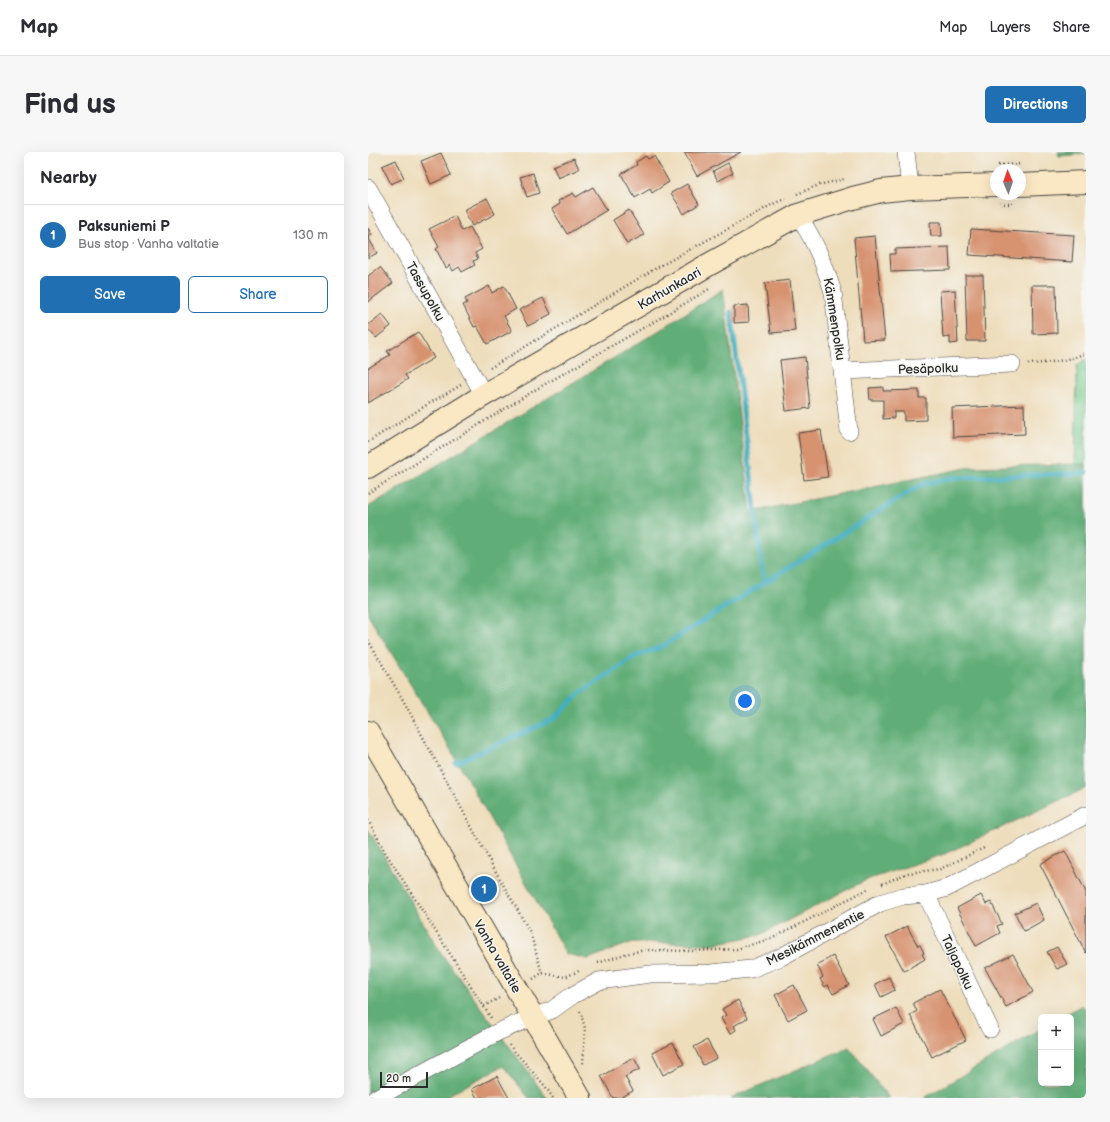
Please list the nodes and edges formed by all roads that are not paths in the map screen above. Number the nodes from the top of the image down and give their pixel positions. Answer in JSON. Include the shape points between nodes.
{"nodes":[{"id":1,"x":906,"y":152,"type":"edge"},
{"id":2,"x":1086,"y":182,"type":"edge"},
{"id":3,"x":368,"y":188,"type":"edge"},
{"id":4,"x":910,"y":188,"type":"junction"},
{"id":5,"x":1026,"y":193,"type":"edge"},
{"id":6,"x":990,"y":195,"type":"edge"},
{"id":7,"x":798,"y":215,"type":"junction"},
{"id":8,"x":1012,"y":364,"type":"road end"},
{"id":9,"x":843,"y":371,"type":"junction"},
{"id":10,"x":484,"y":395,"type":"junction"},
{"id":11,"x":849,"y":431,"type":"dead end"},
{"id":12,"x":368,"y":467,"type":"edge"},
{"id":13,"x":368,"y":732,"type":"edge"},
{"id":14,"x":1086,"y":815,"type":"edge"},
{"id":15,"x":926,"y":894,"type":"junction"},
{"id":16,"x":533,"y":1017,"type":"junction"},
{"id":17,"x":990,"y":1029,"type":"dead end"},
{"id":18,"x":376,"y":1098,"type":"edge"},
{"id":19,"x":580,"y":1098,"type":"edge"}],
"edges":[{"from":1,"to":4,"type":"street"},
{"from":2,"to":5,"type":"street"},
{"from":3,"to":10,"type":"street","name":"Tassupolku"},
{"from":4,"to":6,"type":"street","name":"Karhunkaari"},
{"from":4,"to":7,"type":"street","name":"Karhunkaari","via":[[882,191]]},
{"from":7,"to":9,"type":"street","name":"Kämmenpolku","via":[[827,270],[833,292]]},
{"from":7,"to":10,"type":"street","name":"Karhunkaari"},
{"from":8,"to":9,"type":"street","name":"Pesäpolku"},
{"from":9,"to":11,"type":"street","name":"Kämmenpolku"},
{"from":10,"to":12,"type":"street","name":"Karhunkaari"},
{"from":13,"to":16,"type":"street","name":"Vanha valtatie"},
{"from":14,"to":15,"type":"street","name":"Mesikämmenentie","via":[[947,888]]},
{"from":15,"to":16,"type":"street","name":"Mesikämmenentie","via":[[903,896],[880,903],[781,957],[751,969],[711,974],[650,974],[599,981],[573,994],[552,1010]]},
{"from":15,"to":17,"type":"street","name":"Taljapolku"},
{"from":16,"to":18,"type":"street","name":"Mesikämmenentie","via":[[498,1032]]},
{"from":16,"to":19,"type":"street","name":"Vanha valtatie"}]}
